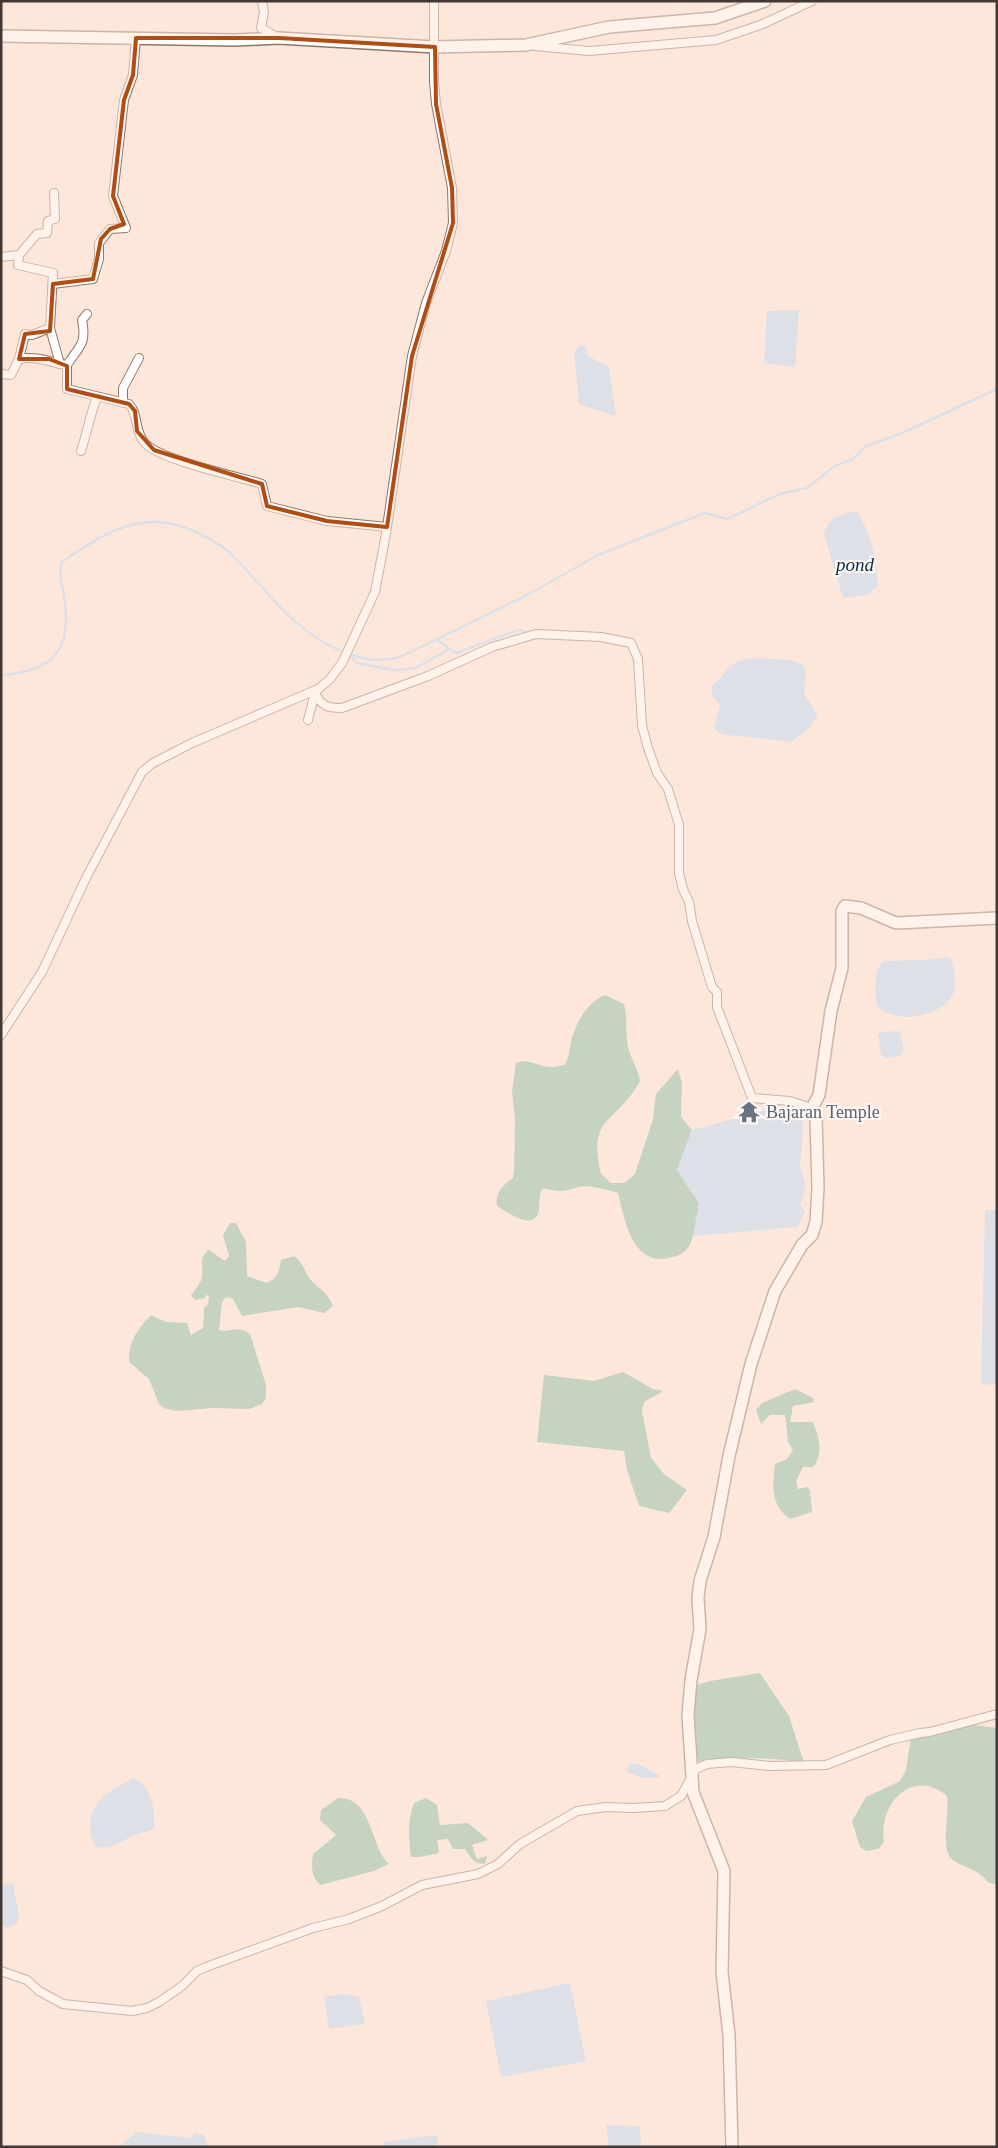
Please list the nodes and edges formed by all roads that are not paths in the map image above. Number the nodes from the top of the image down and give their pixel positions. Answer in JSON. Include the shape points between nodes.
{"nodes":[{"id":1,"x":262,"y":1,"type":"edge"},
{"id":2,"x":434,"y":1,"type":"edge"},
{"id":3,"x":765,"y":1,"type":"edge"},
{"id":4,"x":812,"y":1,"type":"edge"},
{"id":5,"x":1,"y":36,"type":"edge"},
{"id":6,"x":136,"y":38,"type":"junction"},
{"id":7,"x":279,"y":38,"type":"junction"},
{"id":8,"x":526,"y":45,"type":"junction"},
{"id":9,"x":435,"y":47,"type":"junction"},
{"id":10,"x":54,"y":193,"type":"dead end"},
{"id":11,"x":20,"y":255,"type":"junction"},
{"id":12,"x":1,"y":257,"type":"edge"},
{"id":13,"x":53,"y":284,"type":"junction"},
{"id":14,"x":87,"y":314,"type":"dead end"},
{"id":15,"x":50,"y":328,"type":"junction"},
{"id":16,"x":139,"y":358,"type":"dead end"},
{"id":17,"x":19,"y":359,"type":"junction"},
{"id":18,"x":63,"y":364,"type":"junction"},
{"id":19,"x":1,"y":374,"type":"edge"},
{"id":20,"x":97,"y":398,"type":"junction"},
{"id":21,"x":123,"y":403,"type":"junction"},
{"id":22,"x":81,"y":451,"type":"dead end"},
{"id":23,"x":386,"y":527,"type":"junction"},
{"id":24,"x":316,"y":690,"type":"junction"},
{"id":25,"x":308,"y":720,"type":"dead end"},
{"id":26,"x":997,"y":918,"type":"edge"},
{"id":27,"x":1,"y":1035,"type":"edge"},
{"id":28,"x":812,"y":1108,"type":"junction"},
{"id":29,"x":997,"y":1714,"type":"edge"},
{"id":30,"x":693,"y":1775,"type":"junction"},
{"id":31,"x":1,"y":1971,"type":"edge"},
{"id":32,"x":732,"y":2147,"type":"edge"}],
"edges":[{"from":1,"to":7,"type":"street","via":[[262,28]]},
{"from":2,"to":9,"type":"street"},
{"from":3,"to":8,"type":"street","via":[[715,18],[609,27]]},
{"from":4,"to":8,"type":"street","via":[[763,24],[716,40],[589,51]]},
{"from":5,"to":6,"type":"street"},
{"from":6,"to":7,"type":"street"},
{"from":6,"to":13,"type":"street","via":[[133,75],[124,100],[113,196],[126,228],[110,229],[101,239],[93,279]]},
{"from":7,"to":9,"type":"street"},
{"from":8,"to":9,"type":"street"},
{"from":9,"to":23,"type":"street","via":[[436,104],[452,188],[453,223],[412,356]]},
{"from":10,"to":11,"type":"street","via":[[55,219],[48,221],[47,233],[37,234]]},
{"from":11,"to":12,"type":"street"},
{"from":11,"to":13,"type":"street","via":[[18,265],[54,273]]},
{"from":13,"to":15,"type":"street"},
{"from":14,"to":18,"type":"street","via":[[82,320],[85,334],[82,347]]},
{"from":15,"to":17,"type":"street","via":[[32,335],[25,334]]},
{"from":15,"to":18,"type":"street"},
{"from":16,"to":21,"type":"street","via":[[124,388]]},
{"from":17,"to":18,"type":"street","via":[[49,359]]},
{"from":17,"to":19,"type":"street","via":[[11,375]]},
{"from":18,"to":20,"type":"street","via":[[67,390]]},
{"from":20,"to":21,"type":"street"},
{"from":20,"to":22,"type":"street","via":[[90,412]]},
{"from":21,"to":23,"type":"street","via":[[129,404],[135,412],[137,431],[144,443],[199,467],[262,484],[267,506],[327,521]]},
{"from":23,"to":24,"type":"street","via":[[375,592],[342,663]]},
{"from":24,"to":25,"type":"street"},
{"from":24,"to":27,"type":"street","via":[[184,746],[153,762],[142,772],[86,878],[42,972]]},
{"from":24,"to":28,"type":"street","via":[[318,701],[328,708],[342,708],[428,676],[492,647],[536,634],[601,637],[631,643],[638,659],[642,726],[679,825],[679,873],[683,889],[712,988],[716,992],[717,1007],[752,1098],[790,1101]]},
{"from":26,"to":28,"type":"street","via":[[896,923],[860,908],[845,906],[842,911],[840,983],[831,1011],[818,1095]]},
{"from":28,"to":30,"type":"street","via":[[816,1118],[816,1222],[812,1235],[781,1278],[764,1321],[729,1456],[714,1538],[700,1581],[700,1629],[688,1715]]},
{"from":29,"to":30,"type":"street","via":[[890,1740],[826,1765],[770,1766],[720,1762],[701,1766]]},
{"from":30,"to":31,"type":"street","via":[[681,1796],[665,1806],[577,1811],[520,1844],[485,1871],[422,1885],[349,1919],[313,1928],[206,1966],[172,1994],[147,2008],[132,2011],[63,2004],[27,1980]]},
{"from":30,"to":32,"type":"street","via":[[695,1801],[724,1871],[722,1972],[729,2035]]}]}
